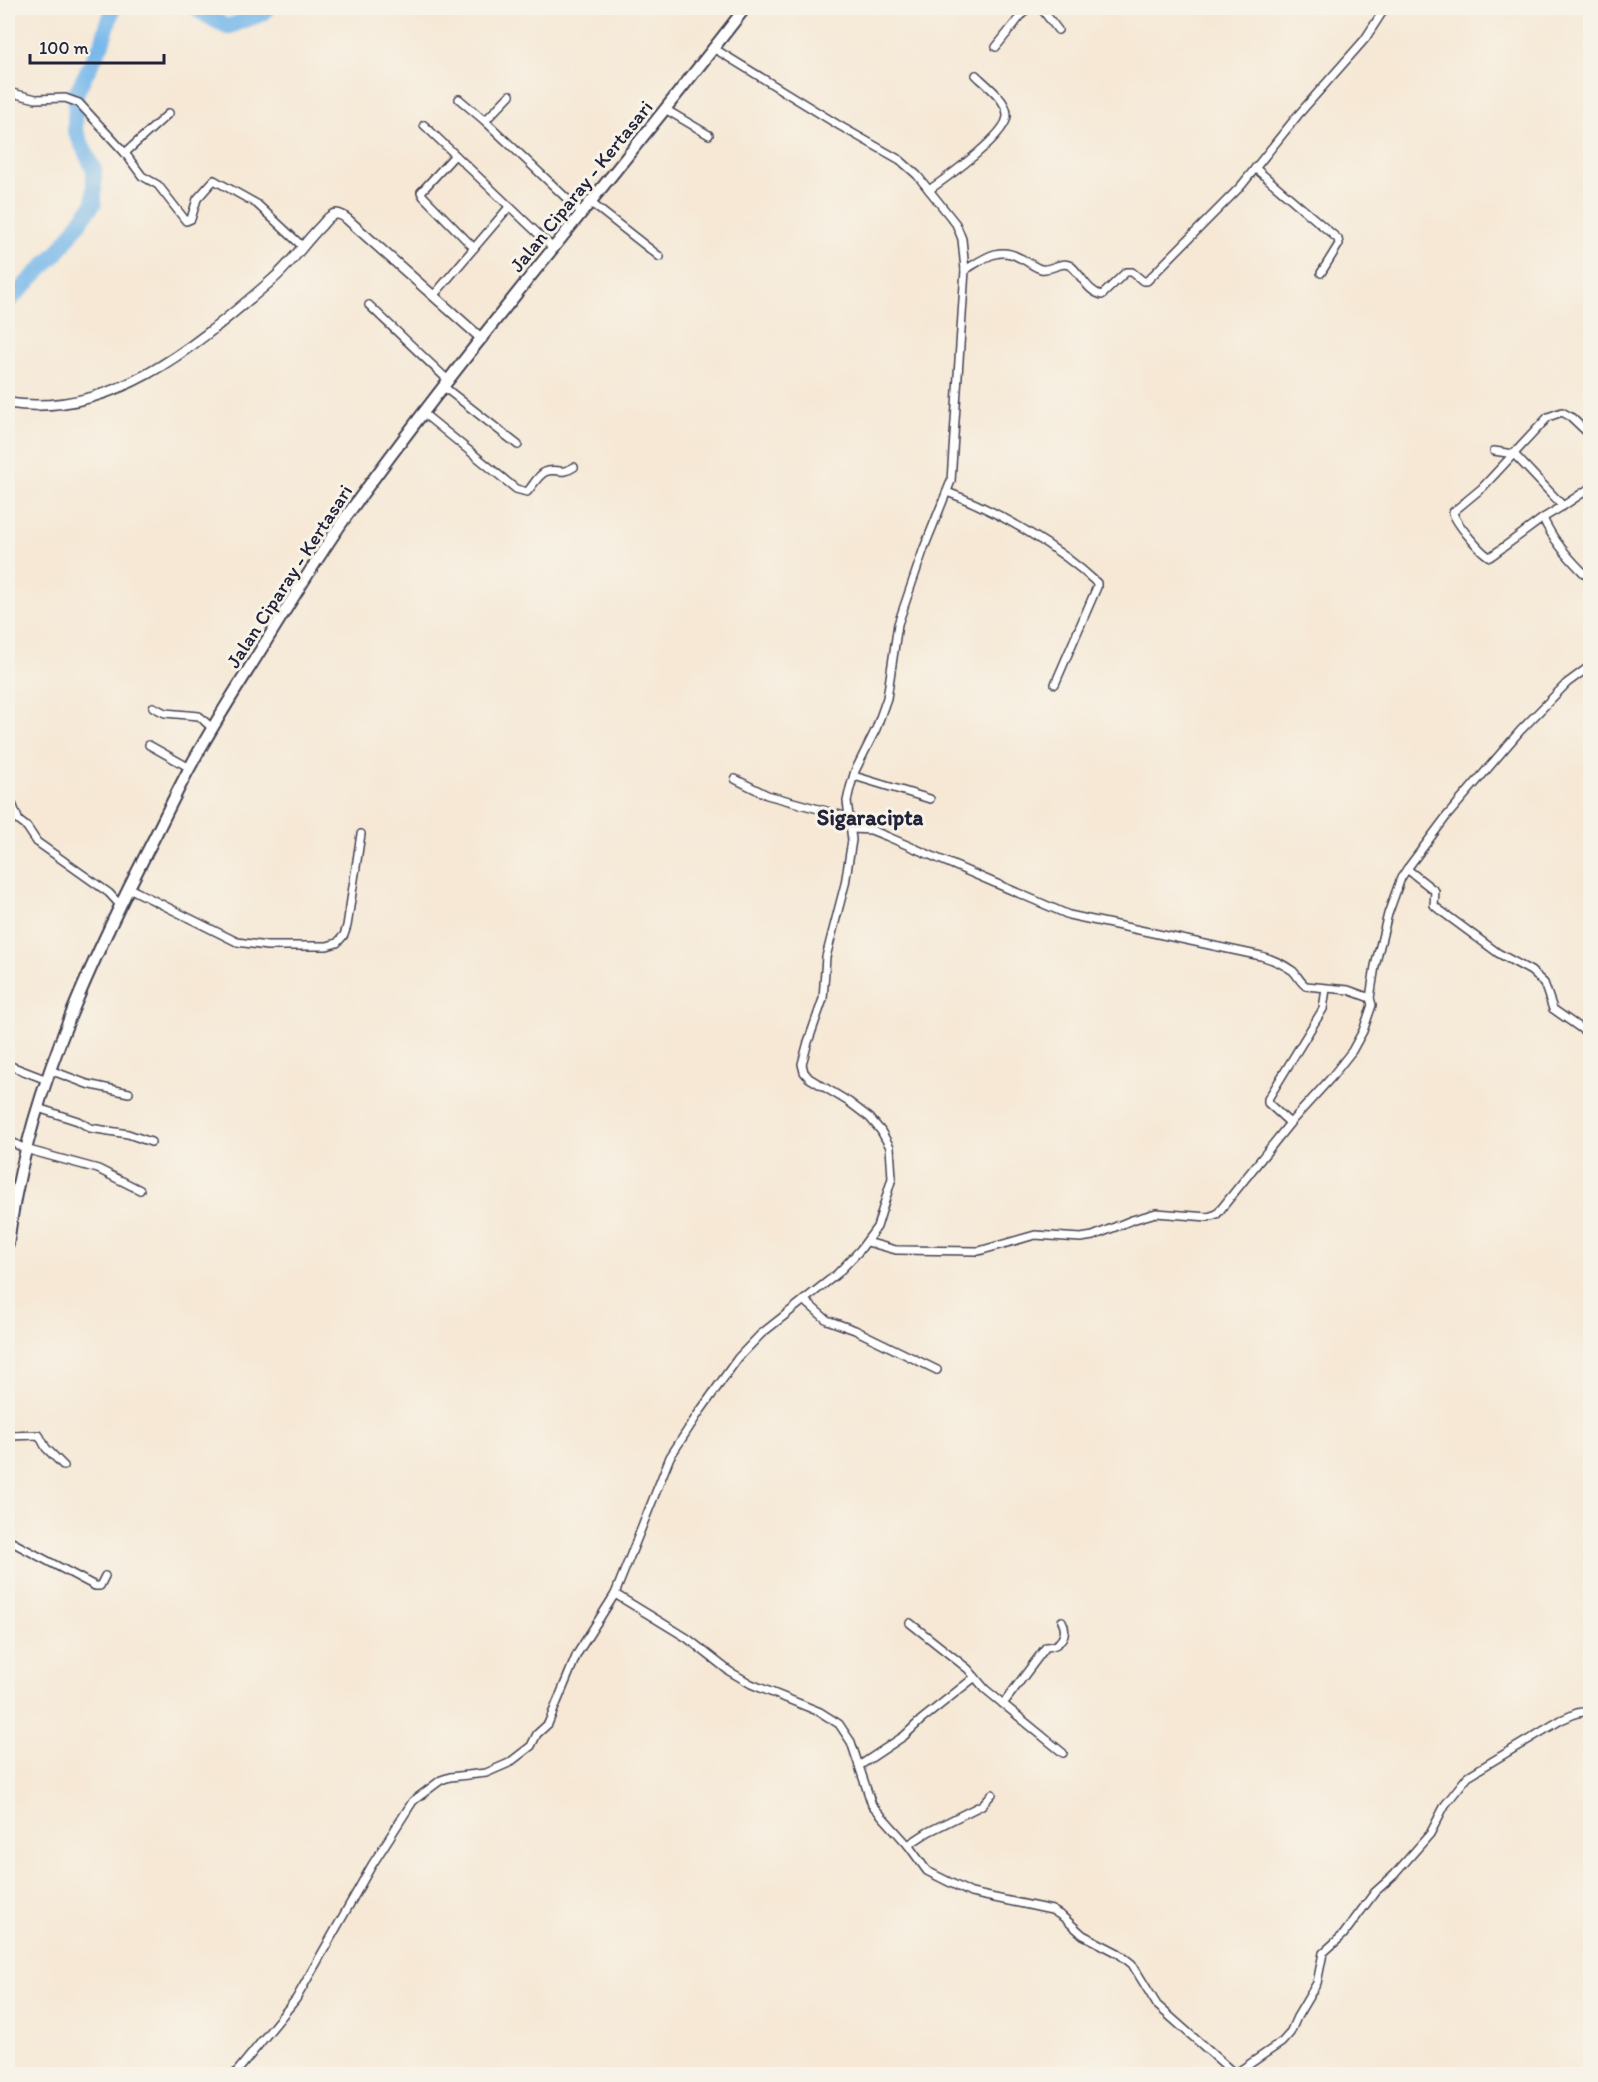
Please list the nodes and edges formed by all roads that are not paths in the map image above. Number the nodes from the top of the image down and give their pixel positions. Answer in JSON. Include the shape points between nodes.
{"nodes":[{"id":1,"x":745,"y":8,"type":"edge"},
{"id":2,"x":1027,"y":8,"type":"edge"},
{"id":3,"x":1041,"y":8,"type":"edge"},
{"id":4,"x":1385,"y":8,"type":"edge"},
{"id":5,"x":1058,"y":30,"type":"dead end"},
{"id":6,"x":996,"y":47,"type":"dead end"},
{"id":7,"x":715,"y":49,"type":"junction"},
{"id":8,"x":976,"y":75,"type":"dead end"},
{"id":9,"x":8,"y":92,"type":"edge"},
{"id":10,"x":510,"y":95,"type":"dead end"},
{"id":11,"x":459,"y":99,"type":"dead end"},
{"id":12,"x":665,"y":110,"type":"junction"},
{"id":13,"x":169,"y":113,"type":"dead end"},
{"id":14,"x":485,"y":121,"type":"junction"},
{"id":15,"x":424,"y":125,"type":"dead end"},
{"id":16,"x":709,"y":135,"type":"dead end"},
{"id":17,"x":125,"y":153,"type":"junction"},
{"id":18,"x":455,"y":155,"type":"junction"},
{"id":19,"x":1255,"y":168,"type":"junction"},
{"id":20,"x":929,"y":190,"type":"junction"},
{"id":21,"x":590,"y":202,"type":"junction"},
{"id":22,"x":510,"y":207,"type":"junction"},
{"id":23,"x":581,"y":212,"type":"junction"},
{"id":24,"x":302,"y":246,"type":"junction"},
{"id":25,"x":474,"y":248,"type":"junction"},
{"id":26,"x":553,"y":248,"type":"junction"},
{"id":27,"x":660,"y":257,"type":"dead end"},
{"id":28,"x":965,"y":270,"type":"junction"},
{"id":29,"x":1321,"y":273,"type":"dead end"},
{"id":30,"x":434,"y":295,"type":"junction"},
{"id":31,"x":369,"y":305,"type":"dead end"},
{"id":32,"x":482,"y":339,"type":"junction"},
{"id":33,"x":447,"y":384,"type":"junction"},
{"id":34,"x":8,"y":403,"type":"edge"},
{"id":35,"x":423,"y":413,"type":"junction"},
{"id":36,"x":1590,"y":435,"type":"edge"},
{"id":37,"x":518,"y":445,"type":"dead end"},
{"id":38,"x":1494,"y":451,"type":"dead end"},
{"id":39,"x":1514,"y":454,"type":"junction"},
{"id":40,"x":574,"y":467,"type":"dead end"},
{"id":41,"x":1590,"y":488,"type":"edge"},
{"id":42,"x":947,"y":492,"type":"junction"},
{"id":43,"x":1563,"y":506,"type":"junction"},
{"id":44,"x":1543,"y":518,"type":"junction"},
{"id":45,"x":1590,"y":579,"type":"edge"},
{"id":46,"x":1590,"y":666,"type":"edge"},
{"id":47,"x":1055,"y":684,"type":"dead end"},
{"id":48,"x":153,"y":707,"type":"dead end"},
{"id":49,"x":213,"y":729,"type":"junction"},
{"id":50,"x":149,"y":745,"type":"dead end"},
{"id":51,"x":190,"y":768,"type":"junction"},
{"id":52,"x":854,"y":776,"type":"junction"},
{"id":53,"x":735,"y":779,"type":"dead end"},
{"id":54,"x":8,"y":799,"type":"edge"},
{"id":55,"x":930,"y":799,"type":"dead end"},
{"id":56,"x":849,"y":817,"type":"junction"},
{"id":57,"x":852,"y":829,"type":"junction"},
{"id":58,"x":361,"y":834,"type":"dead end"},
{"id":59,"x":1407,"y":869,"type":"junction"},
{"id":60,"x":129,"y":888,"type":"junction"},
{"id":61,"x":120,"y":904,"type":"junction"},
{"id":62,"x":1326,"y":989,"type":"junction"},
{"id":63,"x":1370,"y":998,"type":"junction"},
{"id":64,"x":1590,"y":1035,"type":"edge"},
{"id":65,"x":8,"y":1065,"type":"edge"},
{"id":66,"x":49,"y":1075,"type":"junction"},
{"id":67,"x":129,"y":1093,"type":"dead end"},
{"id":68,"x":38,"y":1108,"type":"junction"},
{"id":69,"x":1290,"y":1123,"type":"junction"},
{"id":70,"x":8,"y":1140,"type":"edge"},
{"id":71,"x":151,"y":1142,"type":"dead end"},
{"id":72,"x":25,"y":1149,"type":"junction"},
{"id":73,"x":140,"y":1190,"type":"dead end"},
{"id":74,"x":867,"y":1242,"type":"junction"},
{"id":75,"x":8,"y":1244,"type":"edge"},
{"id":76,"x":804,"y":1300,"type":"junction"},
{"id":77,"x":937,"y":1370,"type":"dead end"},
{"id":78,"x":8,"y":1436,"type":"edge"},
{"id":79,"x":64,"y":1466,"type":"dead end"},
{"id":80,"x":8,"y":1540,"type":"edge"},
{"id":81,"x":105,"y":1576,"type":"dead end"},
{"id":82,"x":615,"y":1594,"type":"junction"},
{"id":83,"x":1062,"y":1621,"type":"dead end"},
{"id":84,"x":910,"y":1623,"type":"dead end"},
{"id":85,"x":975,"y":1677,"type":"junction"},
{"id":86,"x":1003,"y":1704,"type":"junction"},
{"id":87,"x":1590,"y":1711,"type":"edge"},
{"id":88,"x":1063,"y":1753,"type":"dead end"},
{"id":89,"x":859,"y":1766,"type":"junction"},
{"id":90,"x":992,"y":1794,"type":"dead end"},
{"id":91,"x":908,"y":1845,"type":"junction"},
{"id":92,"x":235,"y":2074,"type":"edge"},
{"id":93,"x":1235,"y":2074,"type":"edge"}],
"edges":[{"from":1,"to":7,"type":"main road","name":"Jalan Ciparay - Kertasari"},
{"from":2,"to":6,"type":"street"},
{"from":3,"to":5,"type":"street"},
{"from":4,"to":19,"type":"street","via":[[1365,39]]},
{"from":7,"to":12,"type":"main road","name":"Jalan Ciparay - Kertasari"},
{"from":7,"to":20,"type":"street","via":[[900,160]]},
{"from":8,"to":20,"type":"street","via":[[999,98],[1008,113],[1006,124],[962,167]]},
{"from":9,"to":17,"type":"street","via":[[79,103]]},
{"from":10,"to":14,"type":"street"},
{"from":11,"to":14,"type":"street"},
{"from":12,"to":16,"type":"street"},
{"from":12,"to":21,"type":"main road","name":"Jalan Ciparay - Kertasari"},
{"from":13,"to":17,"type":"street"},
{"from":14,"to":23,"type":"street"},
{"from":15,"to":18,"type":"street"},
{"from":17,"to":24,"type":"street","via":[[142,176],[158,185],[186,221],[191,219],[199,197],[214,180],[257,204]]},
{"from":18,"to":22,"type":"street"},
{"from":18,"to":25,"type":"street","via":[[423,188],[421,195]]},
{"from":19,"to":28,"type":"street","via":[[1145,281],[1126,272],[1107,292],[1097,294],[1071,266],[1041,269],[1003,252]]},
{"from":19,"to":29,"type":"street","via":[[1338,239],[1339,244]]},
{"from":20,"to":28,"type":"street","via":[[956,224],[962,239]]},
{"from":21,"to":23,"type":"main road","name":"Jalan Ciparay - Kertasari"},
{"from":21,"to":27,"type":"street"},
{"from":22,"to":25,"type":"street"},
{"from":22,"to":26,"type":"street"},
{"from":23,"to":26,"type":"main road","name":"Jalan Ciparay - Kertasari"},
{"from":24,"to":30,"type":"street","via":[[331,216],[344,216]]},
{"from":24,"to":34,"type":"street","via":[[275,277],[220,324],[178,357],[135,381],[82,400],[54,405]]},
{"from":25,"to":30,"type":"street"},
{"from":26,"to":32,"type":"main road","name":"Jalan Ciparay - Kertasari"},
{"from":28,"to":42,"type":"street","via":[[953,469]]},
{"from":30,"to":32,"type":"street"},
{"from":31,"to":33,"type":"street"},
{"from":32,"to":33,"type":"main road","name":"Jalan Ciparay - Kertasari"},
{"from":33,"to":35,"type":"main road","name":"Jalan Ciparay - Kertasari"},
{"from":33,"to":37,"type":"street"},
{"from":35,"to":40,"type":"street","via":[[516,489],[527,492],[546,471],[567,472]]},
{"from":35,"to":49,"type":"main road","name":"Jalan Ciparay - Kertasari","via":[[328,543]]},
{"from":36,"to":39,"type":"street","via":[[1562,412],[1548,417]]},
{"from":38,"to":39,"type":"street"},
{"from":39,"to":43,"type":"street"},
{"from":39,"to":44,"type":"street","via":[[1453,516],[1490,557]]},
{"from":41,"to":43,"type":"street"},
{"from":42,"to":47,"type":"street","via":[[1014,524],[1097,583]]},
{"from":42,"to":52,"type":"street","via":[[897,624],[887,698]]},
{"from":43,"to":44,"type":"street"},
{"from":44,"to":45,"type":"street"},
{"from":46,"to":59,"type":"street","via":[[1567,683],[1520,731]]},
{"from":48,"to":49,"type":"street","via":[[165,713],[199,716]]},
{"from":49,"to":51,"type":"main road","name":"Jalan Ciparay - Kertasari"},
{"from":50,"to":51,"type":"street"},
{"from":51,"to":60,"type":"main road","name":"Jalan Ciparay - Kertasari"},
{"from":52,"to":55,"type":"street"},
{"from":52,"to":56,"type":"street","via":[[847,801]]},
{"from":53,"to":56,"type":"street","via":[[767,795]]},
{"from":54,"to":61,"type":"street","via":[[19,821],[44,848]]},
{"from":56,"to":57,"type":"street"},
{"from":57,"to":62,"type":"street","via":[[871,830],[1069,915],[1261,956],[1294,972],[1302,984]]},
{"from":57,"to":74,"type":"street","via":[[845,884],[826,957],[823,999],[802,1064],[809,1078],[870,1118],[890,1147],[892,1178],[877,1227]]},
{"from":58,"to":60,"type":"street","via":[[347,926],[337,942],[327,946],[237,942]]},
{"from":59,"to":63,"type":"street","via":[[1388,914]]},
{"from":59,"to":64,"type":"street","via":[[1435,891],[1437,908],[1498,953],[1531,970],[1544,983],[1553,1009]]},
{"from":60,"to":61,"type":"main road","name":"Jalan Ciparay - Kertasari"},
{"from":61,"to":66,"type":"main road","name":"Jalan Ciparay - Kertasari","via":[[75,1003]]},
{"from":62,"to":63,"type":"street","via":[[1348,990]]},
{"from":62,"to":69,"type":"street","via":[[1323,1009],[1268,1099]]},
{"from":63,"to":69,"type":"street","via":[[1372,1005],[1353,1051]]},
{"from":65,"to":66,"type":"street"},
{"from":66,"to":67,"type":"street"},
{"from":66,"to":68,"type":"main road","name":"Jalan Ciparay - Kertasari"},
{"from":68,"to":71,"type":"street","via":[[90,1128],[131,1134]]},
{"from":68,"to":72,"type":"main road","name":"Jalan Ciparay - Kertasari"},
{"from":69,"to":74,"type":"street","via":[[1213,1216],[1156,1213],[1094,1236],[1035,1235],[979,1251],[896,1250]]},
{"from":70,"to":72,"type":"street"},
{"from":72,"to":73,"type":"street","via":[[93,1167]]},
{"from":72,"to":75,"type":"main road","name":"Jalan Ciparay - Kertasari"},
{"from":74,"to":76,"type":"street"},
{"from":76,"to":77,"type":"street","via":[[827,1320]]},
{"from":76,"to":82,"type":"street","via":[[746,1350],[698,1414],[667,1466]]},
{"from":78,"to":79,"type":"street","via":[[38,1434]]},
{"from":80,"to":81,"type":"street","via":[[95,1586],[100,1586]]},
{"from":82,"to":89,"type":"street","via":[[687,1638],[751,1684],[820,1712],[839,1724],[851,1742]]},
{"from":82,"to":92,"type":"street","via":[[577,1654],[548,1724],[531,1746],[509,1763],[486,1773],[441,1780],[413,1802],[372,1865],[296,1999]]},
{"from":83,"to":86,"type":"street","via":[[1065,1634],[1061,1640],[1056,1646],[1046,1647]]},
{"from":84,"to":85,"type":"street"},
{"from":85,"to":86,"type":"street"},
{"from":85,"to":89,"type":"street","via":[[904,1736]]},
{"from":86,"to":88,"type":"street"},
{"from":87,"to":93,"type":"street","via":[[1561,1720],[1468,1776],[1445,1805],[1430,1834],[1323,1953],[1317,1983],[1290,2033]]},
{"from":89,"to":91,"type":"street","via":[[872,1805]]},
{"from":90,"to":91,"type":"street","via":[[982,1805]]},
{"from":91,"to":93,"type":"street","via":[[927,1871],[952,1884],[1052,1910],[1083,1935],[1118,1953],[1132,1964],[1157,2005]]}]}
